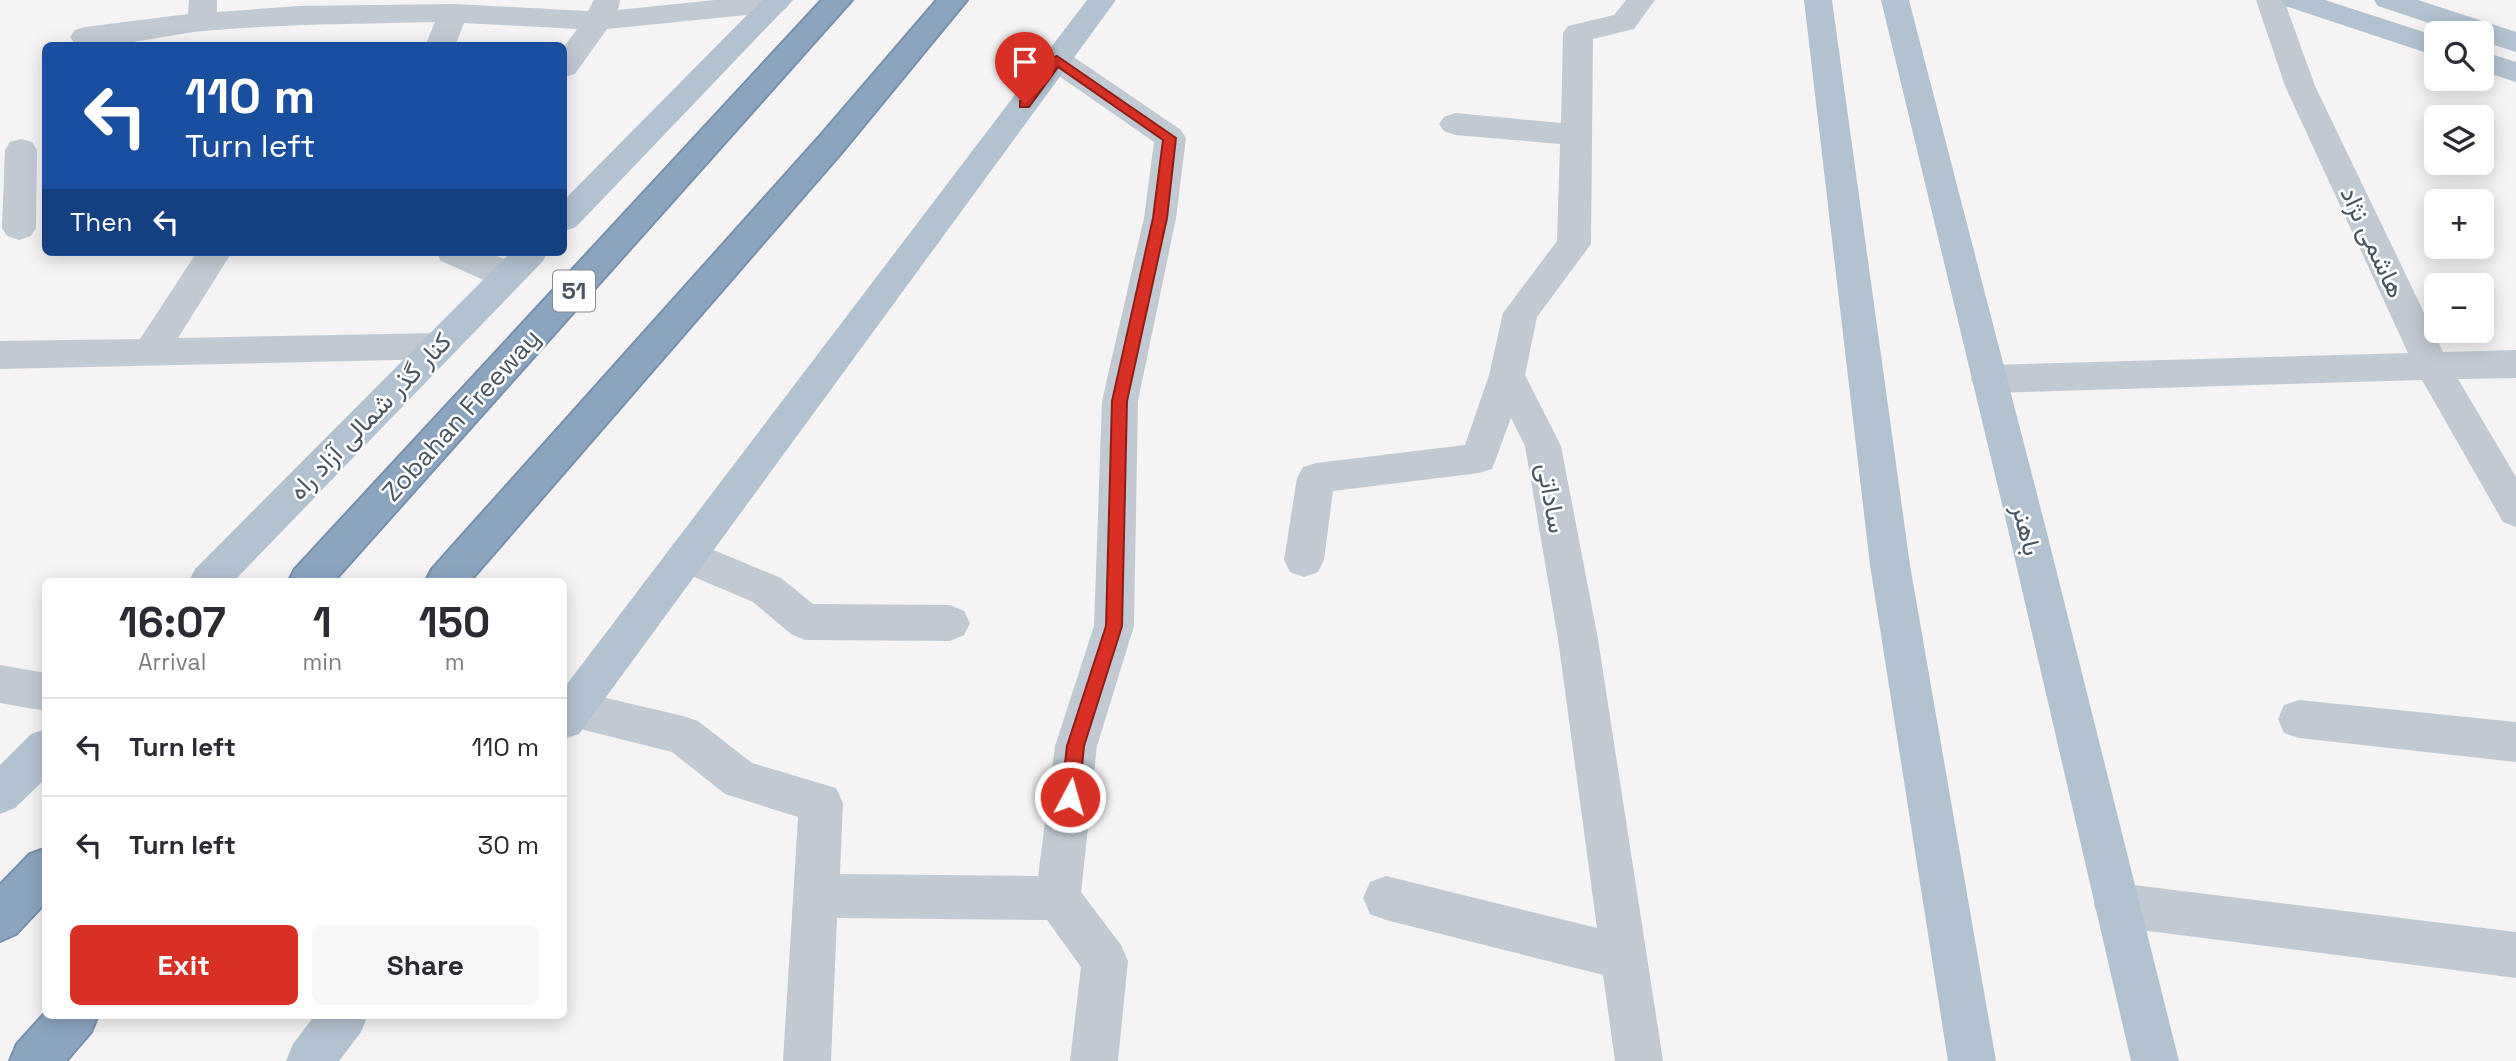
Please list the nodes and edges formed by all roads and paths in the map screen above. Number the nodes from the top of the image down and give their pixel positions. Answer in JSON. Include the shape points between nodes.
{"nodes":[{"id":1,"x":838,"y":0,"type":"edge"},
{"id":2,"x":953,"y":0,"type":"edge"},
{"id":3,"x":1102,"y":0,"type":"edge"},
{"id":4,"x":1641,"y":0,"type":"edge"},
{"id":5,"x":1818,"y":0,"type":"edge"},
{"id":6,"x":1895,"y":0,"type":"edge"},
{"id":7,"x":2270,"y":0,"type":"edge"},
{"id":8,"x":2295,"y":0,"type":"edge"},
{"id":9,"x":2388,"y":0,"type":"edge"},
{"id":10,"x":777,"y":1,"type":"edge"},
{"id":11,"x":385,"y":7,"type":"edge"},
{"id":12,"x":202,"y":11,"type":"edge"},
{"id":13,"x":603,"y":11,"type":"edge"},
{"id":14,"x":454,"y":13,"type":"junction"},
{"id":15,"x":85,"y":37,"type":"dead end"},
{"id":16,"x":442,"y":42,"type":"edge"},
{"id":17,"x":2424,"y":42,"type":"edge"},
{"id":18,"x":2516,"y":42,"type":"edge"},
{"id":19,"x":1057,"y":60,"type":"junction"},
{"id":20,"x":567,"y":63,"type":"edge"},
{"id":21,"x":2494,"y":65,"type":"edge"},
{"id":22,"x":2516,"y":72,"type":"edge"},
{"id":23,"x":1455,"y":124,"type":"dead end"},
{"id":24,"x":1577,"y":135,"type":"junction"},
{"id":25,"x":21,"y":150,"type":"dead end"},
{"id":26,"x":567,"y":216,"type":"edge"},
{"id":27,"x":22,"y":229,"type":"edge"},
{"id":28,"x":212,"y":256,"type":"edge"},
{"id":29,"x":475,"y":256,"type":"edge"},
{"id":30,"x":519,"y":264,"type":"edge"},
{"id":31,"x":439,"y":346,"type":"junction"},
{"id":32,"x":150,"y":352,"type":"junction"},
{"id":33,"x":0,"y":355,"type":"edge"},
{"id":34,"x":2516,"y":364,"type":"edge"},
{"id":35,"x":2432,"y":366,"type":"junction"},
{"id":36,"x":1507,"y":375,"type":"junction"},
{"id":37,"x":1989,"y":379,"type":"junction"},
{"id":38,"x":2516,"y":511,"type":"edge"},
{"id":39,"x":687,"y":556,"type":"junction"},
{"id":40,"x":1304,"y":560,"type":"dead end"},
{"id":41,"x":212,"y":578,"type":"edge"},
{"id":42,"x":312,"y":578,"type":"edge"},
{"id":43,"x":449,"y":578,"type":"edge"},
{"id":44,"x":950,"y":623,"type":"dead end"},
{"id":45,"x":0,"y":684,"type":"edge"},
{"id":46,"x":42,"y":691,"type":"edge"},
{"id":47,"x":568,"y":715,"type":"edge"},
{"id":48,"x":2299,"y":719,"type":"dead end"},
{"id":49,"x":2516,"y":742,"type":"edge"},
{"id":50,"x":42,"y":752,"type":"edge"},
{"id":51,"x":0,"y":794,"type":"edge"},
{"id":52,"x":42,"y":873,"type":"edge"},
{"id":53,"x":816,"y":897,"type":"junction"},
{"id":54,"x":1058,"y":898,"type":"junction"},
{"id":55,"x":1386,"y":898,"type":"dead end"},
{"id":56,"x":2118,"y":905,"type":"junction"},
{"id":57,"x":0,"y":918,"type":"edge"},
{"id":58,"x":2516,"y":955,"type":"edge"},
{"id":59,"x":1622,"y":957,"type":"junction"},
{"id":60,"x":71,"y":1019,"type":"edge"},
{"id":61,"x":341,"y":1019,"type":"edge"},
{"id":62,"x":1977,"y":1050,"type":"edge"},
{"id":63,"x":34,"y":1061,"type":"edge"},
{"id":64,"x":310,"y":1061,"type":"edge"},
{"id":65,"x":807,"y":1061,"type":"edge"},
{"id":66,"x":1094,"y":1061,"type":"edge"},
{"id":67,"x":1639,"y":1061,"type":"edge"},
{"id":68,"x":2155,"y":1061,"type":"edge"}],
"edges":[{"from":1,"to":42,"type":"highway","name":"Zobahan Freeway","number":"51"},
{"from":2,"to":43,"type":"highway"},
{"from":3,"to":19,"type":"main road"},
{"from":4,"to":24,"type":"street","via":[[1624,22],[1578,33]]},
{"from":5,"to":62,"type":"main road","via":[[1890,565]]},
{"from":6,"to":37,"type":"main road","name":"باهنر"},
{"from":7,"to":35,"type":"street","name":"هاشمی نژاد","via":[[2300,86]]},
{"from":8,"to":17,"type":"main road"},
{"from":9,"to":18,"type":"main road"},
{"from":10,"to":13,"type":"street"},
{"from":10,"to":26,"type":"main road"},
{"from":11,"to":12,"type":"street","via":[[299,15]]},
{"from":11,"to":14,"type":"street"},
{"from":12,"to":15,"type":"street"},
{"from":13,"to":14,"type":"street"},
{"from":13,"to":20,"type":"street"},
{"from":14,"to":16,"type":"street"},
{"from":19,"to":39,"type":"main road"},
{"from":19,"to":54,"type":"street","via":[[1170,138],[1160,218],[1119,401],[1114,626],[1076,746]]},
{"from":21,"to":22,"type":"main road"},
{"from":23,"to":24,"type":"street"},
{"from":24,"to":36,"type":"street","via":[[1574,243],[1520,313]]},
{"from":25,"to":27,"type":"street"},
{"from":28,"to":32,"type":"street"},
{"from":29,"to":30,"type":"street"},
{"from":30,"to":31,"type":"main road","name":"کنار گذر شمالی آزاد راه"},
{"from":31,"to":32,"type":"street"},
{"from":31,"to":41,"type":"main road","name":"کنار گذر شمالی آزاد راه"},
{"from":32,"to":33,"type":"street"},
{"from":34,"to":35,"type":"street"},
{"from":35,"to":37,"type":"street"},
{"from":35,"to":38,"type":"street","name":"هاشمی نژاد"},
{"from":36,"to":40,"type":"street","via":[[1479,457],[1316,478]]},
{"from":36,"to":59,"type":"street","name":"ساداتی","via":[[1543,446],[1578,639]]},
{"from":37,"to":56,"type":"main road","name":"باهنر"},
{"from":39,"to":44,"type":"street","via":[[768,590],[805,622]]},
{"from":39,"to":47,"type":"main road"},
{"from":45,"to":46,"type":"street"},
{"from":47,"to":53,"type":"street","via":[[683,735],[740,780],[821,803]]},
{"from":48,"to":49,"type":"street"},
{"from":50,"to":51,"type":"main road"},
{"from":52,"to":57,"type":"highway"},
{"from":53,"to":54,"type":"street"},
{"from":53,"to":65,"type":"street"},
{"from":54,"to":66,"type":"street","via":[[1105,961]]},
{"from":55,"to":59,"type":"street"},
{"from":56,"to":58,"type":"street"},
{"from":56,"to":68,"type":"main road","name":"باهنر"},
{"from":59,"to":67,"type":"street","name":"ساداتی"},
{"from":60,"to":63,"type":"highway"},
{"from":61,"to":64,"type":"main road"}]}
